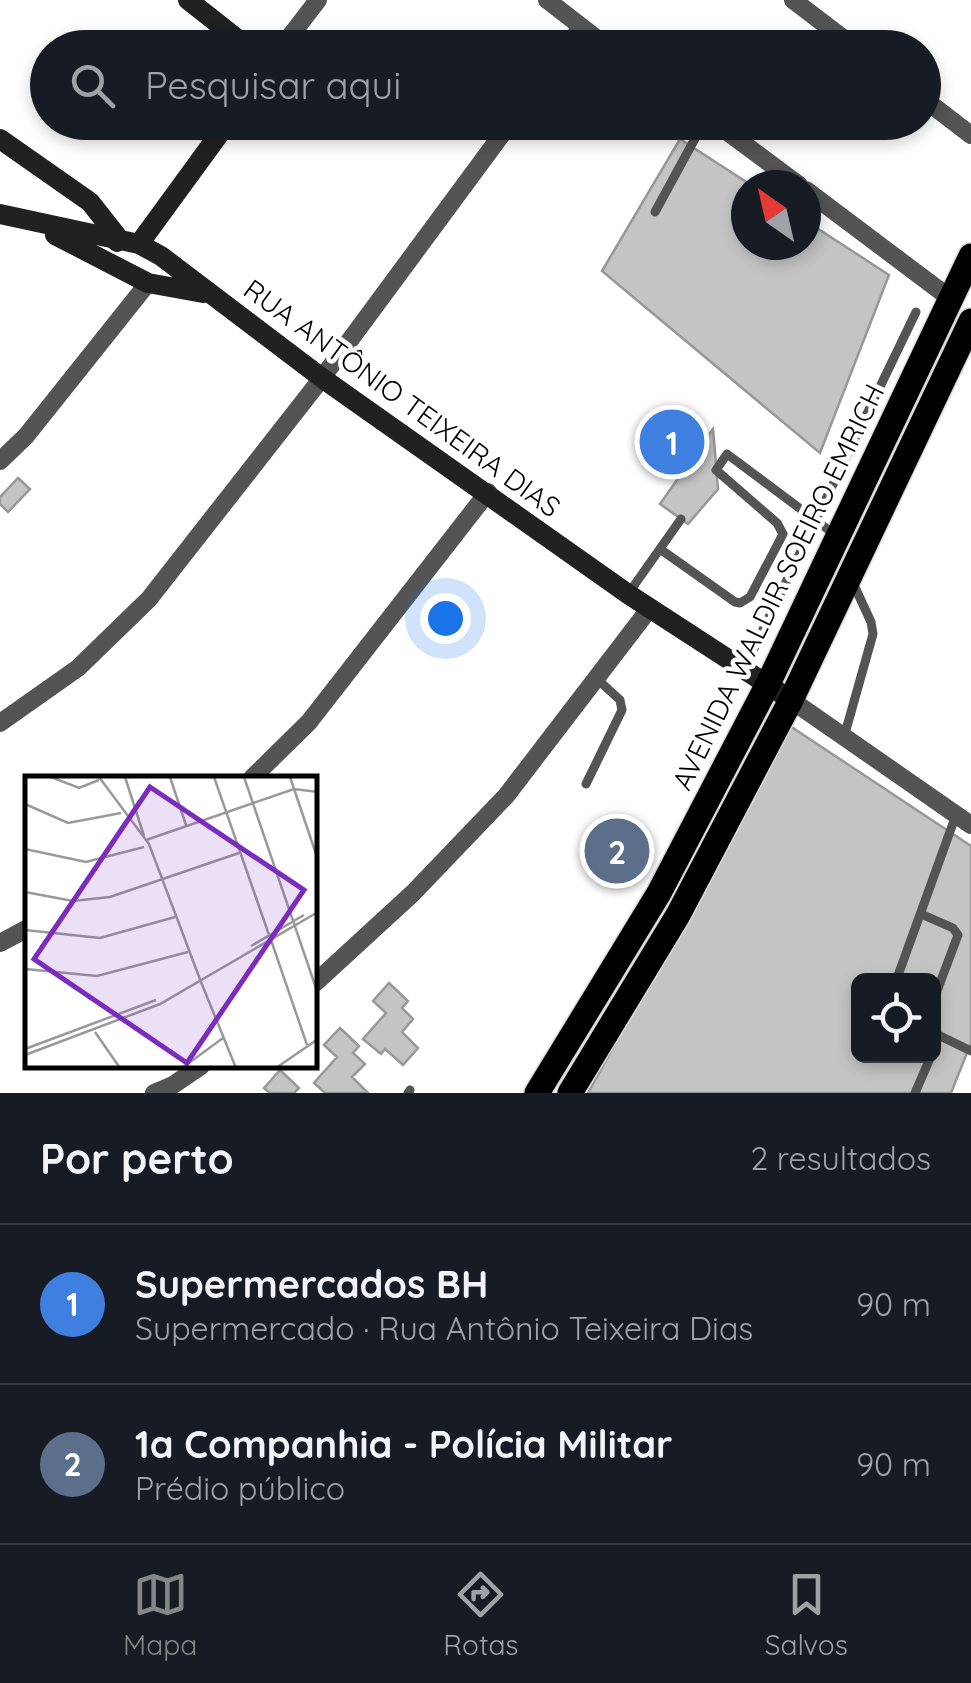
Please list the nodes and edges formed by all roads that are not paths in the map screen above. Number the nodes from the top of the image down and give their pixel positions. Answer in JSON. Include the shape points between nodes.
{"nodes":[{"id":1,"x":188,"y":0,"type":"edge"},
{"id":2,"x":318,"y":0,"type":"edge"},
{"id":3,"x":547,"y":0,"type":"edge"},
{"id":4,"x":794,"y":0,"type":"edge"},
{"id":5,"x":581,"y":28,"type":"joint"},
{"id":6,"x":226,"y":30,"type":"edge"},
{"id":7,"x":295,"y":30,"type":"edge"},
{"id":8,"x":584,"y":30,"type":"edge"},
{"id":9,"x":833,"y":30,"type":"edge"},
{"id":10,"x":941,"y":112,"type":"edge"},
{"id":11,"x":971,"y":135,"type":"edge"},
{"id":12,"x":0,"y":139,"type":"edge"},
{"id":13,"x":213,"y":140,"type":"edge"},
{"id":14,"x":497,"y":140,"type":"edge"},
{"id":15,"x":694,"y":140,"type":"edge"},
{"id":16,"x":738,"y":140,"type":"edge"},
{"id":17,"x":779,"y":170,"type":"edge"},
{"id":18,"x":821,"y":201,"type":"edge"},
{"id":19,"x":655,"y":212,"type":"dead end"},
{"id":20,"x":0,"y":214,"type":"edge"},
{"id":21,"x":30,"y":223,"type":"junction"},
{"id":22,"x":130,"y":242,"type":"junction"},
{"id":23,"x":161,"y":256,"type":"junction"},
{"id":24,"x":971,"y":256,"type":"edge"},
{"id":25,"x":110,"y":265,"type":"junction"},
{"id":26,"x":148,"y":282,"type":"junction"},
{"id":27,"x":209,"y":294,"type":"junction"},
{"id":28,"x":951,"y":300,"type":"junction"},
{"id":29,"x":916,"y":312,"type":"dead end"},
{"id":30,"x":971,"y":322,"type":"edge"},
{"id":31,"x":322,"y":378,"type":"junction"},
{"id":32,"x":0,"y":461,"type":"edge"},
{"id":33,"x":488,"y":492,"type":"junction"},
{"id":34,"x":681,"y":519,"type":"dead end"},
{"id":35,"x":827,"y":528,"type":"junction"},
{"id":36,"x":660,"y":549,"type":"junction"},
{"id":37,"x":849,"y":573,"type":"junction"},
{"id":38,"x":628,"y":594,"type":"junction"},
{"id":39,"x":650,"y":608,"type":"junction"},
{"id":40,"x":744,"y":669,"type":"junction"},
{"id":41,"x":596,"y":678,"type":"junction"},
{"id":42,"x":768,"y":684,"type":"junction"},
{"id":43,"x":790,"y":700,"type":"junction"},
{"id":44,"x":0,"y":723,"type":"edge"},
{"id":45,"x":844,"y":737,"type":"junction"},
{"id":46,"x":254,"y":776,"type":"edge"},
{"id":47,"x":586,"y":784,"type":"dead end"},
{"id":48,"x":964,"y":820,"type":"edge"},
{"id":49,"x":921,"y":914,"type":"junction"},
{"id":50,"x":25,"y":930,"type":"edge"},
{"id":51,"x":0,"y":943,"type":"edge"},
{"id":52,"x":899,"y":973,"type":"edge"},
{"id":53,"x":941,"y":980,"type":"edge"},
{"id":54,"x":318,"y":981,"type":"edge"},
{"id":55,"x":941,"y":1036,"type":"edge"},
{"id":56,"x":971,"y":1051,"type":"edge"},
{"id":57,"x":927,"y":1063,"type":"edge"},
{"id":58,"x":198,"y":1068,"type":"edge"},
{"id":59,"x":154,"y":1093,"type":"edge"},
{"id":60,"x":536,"y":1093,"type":"edge"},
{"id":61,"x":570,"y":1093,"type":"edge"},
{"id":62,"x":915,"y":1093,"type":"edge"}],
"edges":[{"from":1,"to":6,"type":"main road"},
{"from":2,"to":7,"type":"street"},
{"from":3,"to":5,"type":"street"},
{"from":4,"to":9,"type":"street"},
{"from":5,"to":8,"type":"street"},
{"from":10,"to":11,"type":"street"},
{"from":12,"to":22,"type":"main road","via":[[90,202]]},
{"from":13,"to":22,"type":"main road"},
{"from":14,"to":31,"type":"street"},
{"from":15,"to":19,"type":"lane"},
{"from":16,"to":17,"type":"street"},
{"from":18,"to":28,"type":"street"},
{"from":20,"to":21,"type":"main road"},
{"from":21,"to":22,"type":"main road"},
{"from":21,"to":25,"type":"main road","name":"RUA ANTÔNIO TEIXEIRA DIAS"},
{"from":22,"to":23,"type":"main road"},
{"from":22,"to":25,"type":"main road","via":[[109,253]]},
{"from":23,"to":26,"type":"main road","via":[[160,271]]},
{"from":23,"to":27,"type":"main road"},
{"from":24,"to":28,"type":"main road","name":"AVENIDA WALDIR SOEIRO EMRICH"},
{"from":25,"to":26,"type":"main road","name":"RUA ANTÔNIO TEIXEIRA DIAS"},
{"from":26,"to":27,"type":"main road","name":"RUA ANTÔNIO TEIXEIRA DIAS"},
{"from":26,"to":32,"type":"street"},
{"from":27,"to":31,"type":"main road","name":"RUA ANTÔNIO TEIXEIRA DIAS"},
{"from":28,"to":35,"type":"main road","name":"AVENIDA WALDIR SOEIRO EMRICH"},
{"from":29,"to":35,"type":"lane"},
{"from":30,"to":37,"type":"main road","name":"AVENIDA WALDIR SOEIRO EMRICH"},
{"from":31,"to":33,"type":"main road","name":"RUA ANTÔNIO TEIXEIRA DIAS"},
{"from":31,"to":44,"type":"street","via":[[149,600],[78,668]]},
{"from":33,"to":38,"type":"main road","name":"RUA ANTÔNIO TEIXEIRA DIAS"},
{"from":33,"to":46,"type":"street","via":[[309,722]]},
{"from":34,"to":36,"type":"lane"},
{"from":35,"to":36,"type":"lane","via":[[727,454],[716,470],[783,534],[750,597],[735,602]]},
{"from":35,"to":40,"type":"lane"},
{"from":35,"to":42,"type":"main road","name":"AVENIDA WALDIR SOEIRO EMRICH"},
{"from":36,"to":38,"type":"lane"},
{"from":37,"to":43,"type":"main road","name":"AVENIDA WALDIR SOEIRO EMRICH"},
{"from":37,"to":45,"type":"lane","via":[[872,634]]},
{"from":38,"to":39,"type":"main road","name":"RUA ANTÔNIO TEIXEIRA DIAS"},
{"from":39,"to":40,"type":"main road","name":"RUA ANTÔNIO TEIXEIRA DIAS"},
{"from":39,"to":41,"type":"street"},
{"from":40,"to":42,"type":"main road","name":"RUA ANTÔNIO TEIXEIRA DIAS"},
{"from":41,"to":47,"type":"lane","via":[[622,710]]},
{"from":41,"to":54,"type":"street","via":[[506,796]]},
{"from":42,"to":43,"type":"main road","name":"RUA ANTÔNIO TEIXEIRA DIAS"},
{"from":42,"to":60,"type":"main road","name":"AVENIDA WALDIR SOEIRO EMRICH","via":[[659,893]]},
{"from":43,"to":45,"type":"street"},
{"from":43,"to":61,"type":"main road","name":"AVENIDA WALDIR SOEIRO EMRICH","via":[[678,915]]},
{"from":45,"to":48,"type":"street"},
{"from":48,"to":49,"type":"lane"},
{"from":49,"to":52,"type":"lane"},
{"from":49,"to":53,"type":"lane","via":[[958,935]]},
{"from":50,"to":51,"type":"street"},
{"from":55,"to":56,"type":"lane"},
{"from":57,"to":62,"type":"lane"},
{"from":58,"to":59,"type":"street"}]}
